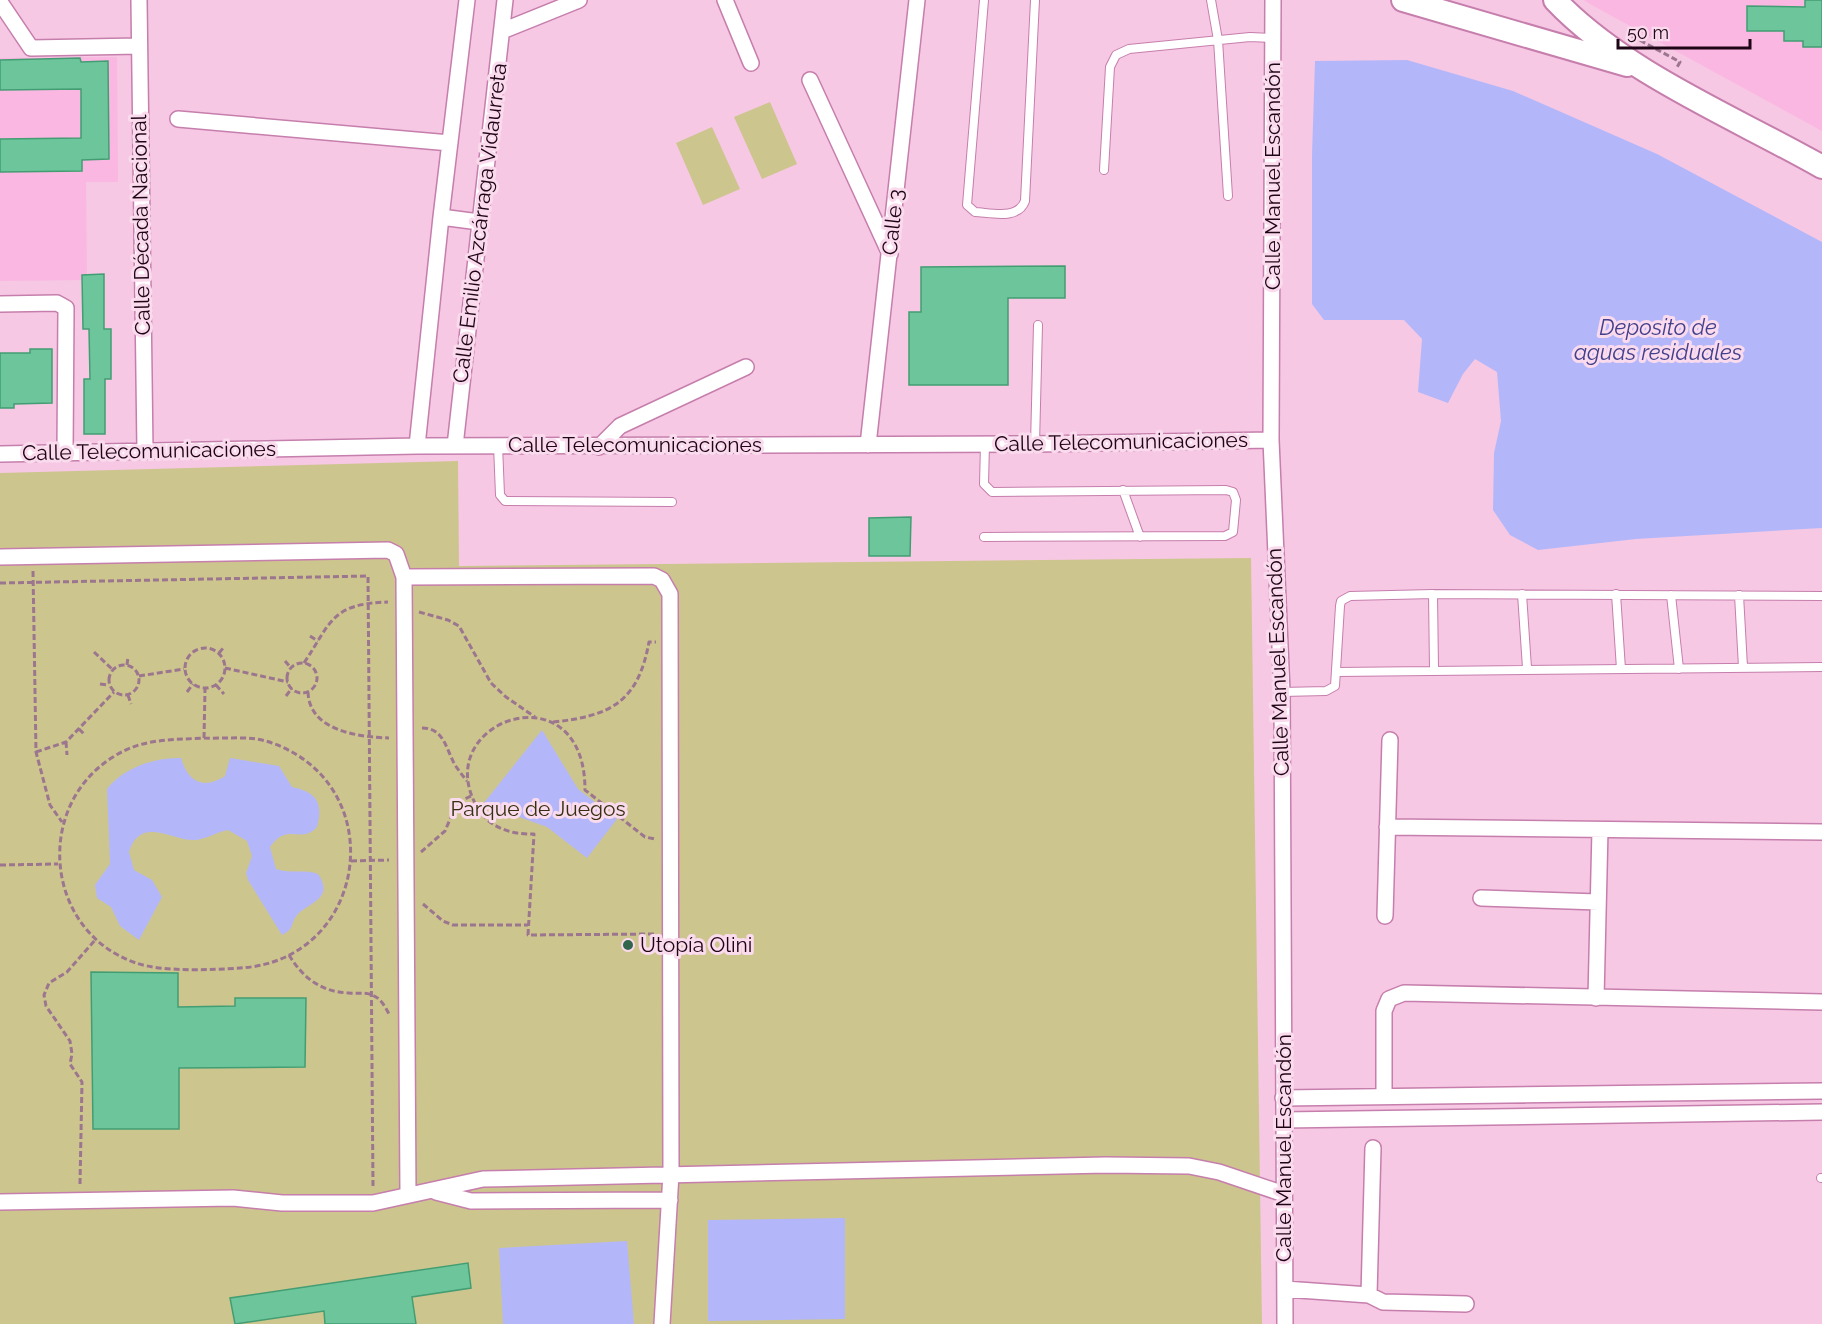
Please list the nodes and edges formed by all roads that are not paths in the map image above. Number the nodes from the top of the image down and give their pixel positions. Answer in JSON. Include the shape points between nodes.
{"nodes":[{"id":1,"x":139,"y":0,"type":"edge"},
{"id":2,"x":467,"y":0,"type":"edge"},
{"id":3,"x":505,"y":0,"type":"edge"},
{"id":4,"x":579,"y":0,"type":"edge"},
{"id":5,"x":725,"y":0,"type":"edge"},
{"id":6,"x":917,"y":0,"type":"edge"},
{"id":7,"x":984,"y":0,"type":"edge"},
{"id":8,"x":1035,"y":0,"type":"edge"},
{"id":9,"x":1211,"y":0,"type":"edge"},
{"id":10,"x":1273,"y":0,"type":"edge"},
{"id":11,"x":1403,"y":0,"type":"edge"},
{"id":12,"x":1555,"y":0,"type":"edge"},
{"id":13,"x":0,"y":3,"type":"edge"},
{"id":14,"x":502,"y":31,"type":"junction"},
{"id":15,"x":1274,"y":38,"type":"junction"},
{"id":16,"x":1218,"y":40,"type":"junction"},
{"id":17,"x":139,"y":46,"type":"junction"},
{"id":18,"x":751,"y":63,"type":"dead end"},
{"id":19,"x":1648,"y":73,"type":"junction"},
{"id":20,"x":810,"y":80,"type":"dead end"},
{"id":21,"x":178,"y":119,"type":"dead end"},
{"id":22,"x":450,"y":143,"type":"junction"},
{"id":23,"x":1822,"y":167,"type":"edge"},
{"id":24,"x":1104,"y":170,"type":"dead end"},
{"id":25,"x":1228,"y":196,"type":"dead end"},
{"id":26,"x":441,"y":217,"type":"junction"},
{"id":27,"x":479,"y":222,"type":"junction"},
{"id":28,"x":890,"y":254,"type":"junction"},
{"id":29,"x":0,"y":304,"type":"edge"},
{"id":30,"x":1038,"y":325,"type":"dead end"},
{"id":31,"x":746,"y":367,"type":"dead end"},
{"id":32,"x":1271,"y":440,"type":"junction"},
{"id":33,"x":868,"y":444,"type":"junction"},
{"id":34,"x":985,"y":444,"type":"junction"},
{"id":35,"x":1035,"y":444,"type":"junction"},
{"id":36,"x":417,"y":446,"type":"junction"},
{"id":37,"x":455,"y":446,"type":"junction"},
{"id":38,"x":498,"y":446,"type":"junction"},
{"id":39,"x":599,"y":447,"type":"junction"},
{"id":40,"x":145,"y":451,"type":"junction"},
{"id":41,"x":65,"y":453,"type":"junction"},
{"id":42,"x":0,"y":454,"type":"edge"},
{"id":43,"x":1123,"y":490,"type":"junction"},
{"id":44,"x":672,"y":502,"type":"dead end"},
{"id":45,"x":984,"y":537,"type":"dead end"},
{"id":46,"x":1140,"y":537,"type":"junction"},
{"id":47,"x":0,"y":557,"type":"edge"},
{"id":48,"x":404,"y":577,"type":"junction"},
{"id":49,"x":1433,"y":594,"type":"junction"},
{"id":50,"x":1522,"y":594,"type":"junction"},
{"id":51,"x":1616,"y":594,"type":"junction"},
{"id":52,"x":1671,"y":595,"type":"junction"},
{"id":53,"x":1739,"y":595,"type":"junction"},
{"id":54,"x":1822,"y":596,"type":"edge"},
{"id":55,"x":1743,"y":667,"type":"junction"},
{"id":56,"x":1822,"y":667,"type":"edge"},
{"id":57,"x":1527,"y":668,"type":"junction"},
{"id":58,"x":1434,"y":669,"type":"junction"},
{"id":59,"x":1621,"y":669,"type":"junction"},
{"id":60,"x":1679,"y":669,"type":"junction"},
{"id":61,"x":1337,"y":672,"type":"junction"},
{"id":62,"x":1282,"y":692,"type":"junction"},
{"id":63,"x":1390,"y":740,"type":"dead end"},
{"id":64,"x":1387,"y":827,"type":"junction"},
{"id":65,"x":1600,"y":830,"type":"junction"},
{"id":66,"x":1822,"y":832,"type":"edge"},
{"id":67,"x":1480,"y":898,"type":"dead end"},
{"id":68,"x":1598,"y":902,"type":"junction"},
{"id":69,"x":1384,"y":916,"type":"dead end"},
{"id":70,"x":1596,"y":998,"type":"junction"},
{"id":71,"x":1822,"y":1002,"type":"edge"},
{"id":72,"x":1822,"y":1091,"type":"edge"},
{"id":73,"x":1384,"y":1095,"type":"junction"},
{"id":74,"x":1575,"y":1095,"type":"junction"},
{"id":75,"x":1283,"y":1098,"type":"junction"},
{"id":76,"x":1822,"y":1112,"type":"edge"},
{"id":77,"x":1575,"y":1115,"type":"junction"},
{"id":78,"x":1283,"y":1120,"type":"junction"},
{"id":79,"x":1373,"y":1148,"type":"dead end"},
{"id":80,"x":671,"y":1174,"type":"junction"},
{"id":81,"x":433,"y":1191,"type":"junction"},
{"id":82,"x":408,"y":1194,"type":"junction"},
{"id":83,"x":1284,"y":1194,"type":"junction"},
{"id":84,"x":670,"y":1200,"type":"junction"},
{"id":85,"x":0,"y":1202,"type":"edge"},
{"id":86,"x":1285,"y":1289,"type":"junction"},
{"id":87,"x":1369,"y":1295,"type":"junction"},
{"id":88,"x":1466,"y":1304,"type":"dead end"},
{"id":89,"x":662,"y":1324,"type":"edge"},
{"id":90,"x":1285,"y":1324,"type":"edge"}],
"edges":[{"from":1,"to":17,"type":"street","name":"Calle Década Nacional"},
{"from":2,"to":22,"type":"street","name":"Calle Emilio Azcárraga Vidaurreta"},
{"from":3,"to":14,"type":"street","name":"Calle Emilio Azcárraga Vidaurreta"},
{"from":4,"to":14,"type":"street"},
{"from":5,"to":18,"type":"street"},
{"from":6,"to":28,"type":"street","name":"Calle 3"},
{"from":7,"to":8,"type":"lane","via":[[967,205],[975,212],[1014,214],[1025,201]]},
{"from":9,"to":16,"type":"lane"},
{"from":10,"to":15,"type":"street","name":"Calle Manuel Escandón"},
{"from":11,"to":19,"type":"main road"},
{"from":12,"to":19,"type":"main road"},
{"from":13,"to":17,"type":"street","via":[[31,48]]},
{"from":14,"to":27,"type":"street","name":"Calle Emilio Azcárraga Vidaurreta"},
{"from":15,"to":16,"type":"lane"},
{"from":15,"to":32,"type":"street","name":"Calle Manuel Escandón"},
{"from":16,"to":24,"type":"lane","via":[[1130,49],[1112,60]]},
{"from":16,"to":25,"type":"lane"},
{"from":17,"to":40,"type":"street","name":"Calle Década Nacional"},
{"from":19,"to":23,"type":"main road"},
{"from":20,"to":28,"type":"street"},
{"from":21,"to":22,"type":"street"},
{"from":22,"to":26,"type":"street","name":"Calle Emilio Azcárraga Vidaurreta"},
{"from":26,"to":27,"type":"street"},
{"from":26,"to":36,"type":"street","name":"Calle Emilio Azcárraga Vidaurreta"},
{"from":27,"to":37,"type":"street","name":"Calle Emilio Azcárraga Vidaurreta"},
{"from":28,"to":33,"type":"street","name":"Calle 3"},
{"from":29,"to":41,"type":"street","via":[[57,303],[66,308]]},
{"from":30,"to":35,"type":"lane"},
{"from":31,"to":39,"type":"street","via":[[620,426]]},
{"from":32,"to":35,"type":"street","name":"Calle Telecomunicaciones"},
{"from":32,"to":62,"type":"street","name":"Calle Manuel Escandón"},
{"from":33,"to":34,"type":"street","name":"Calle Telecomunicaciones"},
{"from":33,"to":39,"type":"street","name":"Calle Telecomunicaciones"},
{"from":34,"to":35,"type":"street","name":"Calle Telecomunicaciones"},
{"from":34,"to":43,"type":"lane","via":[[984,484],[992,492]]},
{"from":36,"to":37,"type":"street","name":"Calle Telecomunicaciones"},
{"from":36,"to":40,"type":"street","name":"Calle Telecomunicaciones"},
{"from":37,"to":38,"type":"street","name":"Calle Telecomunicaciones"},
{"from":38,"to":39,"type":"street","name":"Calle Telecomunicaciones"},
{"from":38,"to":44,"type":"lane","via":[[500,495],[505,501]]},
{"from":40,"to":41,"type":"street","name":"Calle Telecomunicaciones"},
{"from":41,"to":42,"type":"street","name":"Calle Telecomunicaciones"},
{"from":43,"to":46,"type":"lane"},
{"from":43,"to":46,"type":"lane","via":[[1226,490],[1235,496],[1234,529],[1228,536]]},
{"from":45,"to":46,"type":"lane"},
{"from":47,"to":48,"type":"street","via":[[388,550],[396,554]]},
{"from":48,"to":80,"type":"street","via":[[654,576],[662,580],[670,594]]},
{"from":48,"to":82,"type":"street"},
{"from":49,"to":50,"type":"lane"},
{"from":49,"to":58,"type":"lane"},
{"from":49,"to":61,"type":"lane","via":[[1345,598],[1340,606]]},
{"from":50,"to":51,"type":"lane"},
{"from":50,"to":57,"type":"lane"},
{"from":51,"to":52,"type":"lane"},
{"from":51,"to":59,"type":"lane"},
{"from":52,"to":53,"type":"lane"},
{"from":52,"to":60,"type":"lane"},
{"from":53,"to":54,"type":"lane"},
{"from":53,"to":55,"type":"lane"},
{"from":55,"to":56,"type":"lane"},
{"from":55,"to":60,"type":"lane"},
{"from":57,"to":58,"type":"lane"},
{"from":57,"to":59,"type":"lane"},
{"from":58,"to":61,"type":"lane"},
{"from":59,"to":60,"type":"lane"},
{"from":61,"to":62,"type":"lane","via":[[1331,689]]},
{"from":62,"to":75,"type":"street","name":"Calle Manuel Escandón"},
{"from":63,"to":64,"type":"street"},
{"from":64,"to":65,"type":"street"},
{"from":64,"to":69,"type":"street"},
{"from":65,"to":66,"type":"street"},
{"from":65,"to":68,"type":"street"},
{"from":67,"to":68,"type":"street"},
{"from":68,"to":70,"type":"street"},
{"from":70,"to":71,"type":"street"},
{"from":70,"to":73,"type":"street","via":[[1396,995],[1389,999],[1384,1011]]},
{"from":72,"to":74,"type":"street"},
{"from":73,"to":74,"type":"street"},
{"from":73,"to":75,"type":"street"},
{"from":74,"to":77,"type":"street"},
{"from":75,"to":78,"type":"street","name":"Calle Manuel Escandón"},
{"from":76,"to":77,"type":"street"},
{"from":77,"to":78,"type":"street"},
{"from":78,"to":83,"type":"street","name":"Calle Manuel Escandón"},
{"from":79,"to":87,"type":"street"},
{"from":80,"to":81,"type":"street","via":[[483,1179]]},
{"from":80,"to":83,"type":"street","via":[[1155,1164],[1219,1172]]},
{"from":80,"to":84,"type":"street"},
{"from":81,"to":82,"type":"street"},
{"from":81,"to":84,"type":"street","via":[[471,1201]]},
{"from":82,"to":85,"type":"street","via":[[373,1203],[282,1203],[233,1198]]},
{"from":83,"to":86,"type":"street","name":"Calle Manuel Escandón"},
{"from":84,"to":89,"type":"street"},
{"from":86,"to":87,"type":"street"},
{"from":86,"to":90,"type":"street","name":"Calle Manuel Escandón"},
{"from":87,"to":88,"type":"street","via":[[1383,1302]]}]}
